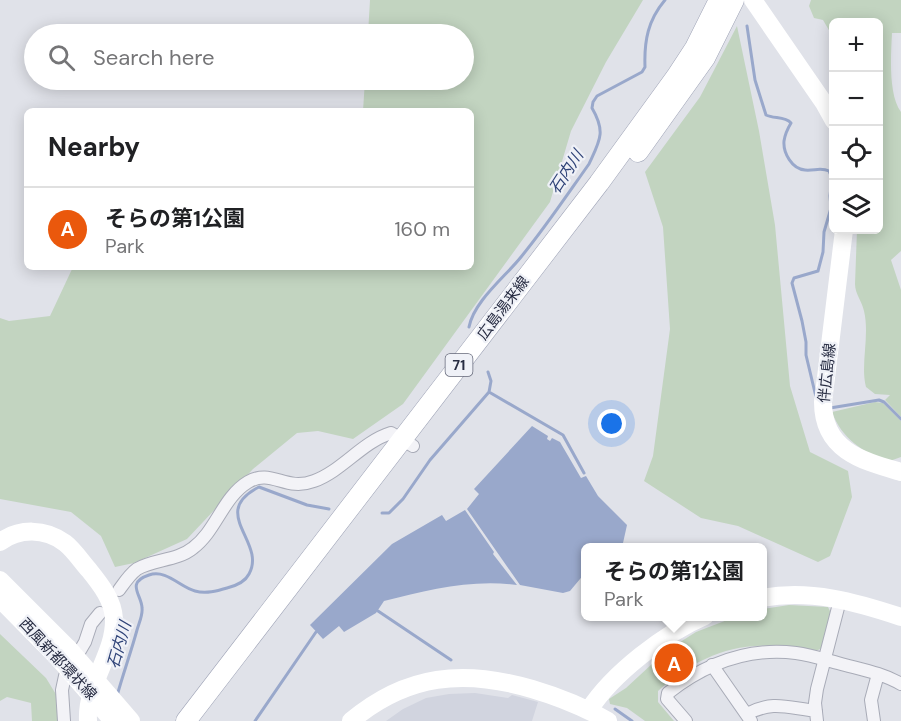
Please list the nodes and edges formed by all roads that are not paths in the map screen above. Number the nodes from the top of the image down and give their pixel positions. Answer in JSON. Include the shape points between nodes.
{"nodes":[{"id":1,"x":719,"y":0,"type":"edge"},
{"id":2,"x":734,"y":0,"type":"edge"},
{"id":3,"x":753,"y":0,"type":"edge"},
{"id":4,"x":829,"y":112,"type":"edge"},
{"id":5,"x":844,"y":234,"type":"edge"},
{"id":6,"x":408,"y":443,"type":"junction"},
{"id":7,"x":901,"y":472,"type":"edge"},
{"id":8,"x":0,"y":542,"type":"edge"},
{"id":9,"x":0,"y":580,"type":"edge"},
{"id":10,"x":119,"y":590,"type":"dead end"},
{"id":11,"x":767,"y":597,"type":"edge"},
{"id":12,"x":0,"y":599,"type":"edge"},
{"id":13,"x":840,"y":600,"type":"junction"},
{"id":14,"x":100,"y":613,"type":"dead end"},
{"id":15,"x":901,"y":618,"type":"edge"},
{"id":16,"x":695,"y":621,"type":"edge"},
{"id":17,"x":64,"y":653,"type":"junction"},
{"id":18,"x":824,"y":660,"type":"junction"},
{"id":19,"x":712,"y":665,"type":"junction"},
{"id":20,"x":878,"y":674,"type":"junction"},
{"id":21,"x":901,"y":684,"type":"edge"},
{"id":22,"x":589,"y":710,"type":"junction"},
{"id":23,"x":816,"y":716,"type":"edge"},
{"id":24,"x":748,"y":717,"type":"edge"},
{"id":25,"x":64,"y":721,"type":"edge"},
{"id":26,"x":88,"y":721,"type":"edge"},
{"id":27,"x":113,"y":721,"type":"edge"},
{"id":28,"x":131,"y":721,"type":"edge"},
{"id":29,"x":186,"y":721,"type":"edge"},
{"id":30,"x":202,"y":721,"type":"edge"},
{"id":31,"x":351,"y":721,"type":"edge"},
{"id":32,"x":608,"y":721,"type":"edge"},
{"id":33,"x":686,"y":721,"type":"edge"},
{"id":34,"x":874,"y":721,"type":"edge"}],
"edges":[{"from":1,"to":6,"type":"main road","name":"広島湯来線","number":"71","via":[[676,78]]},
{"from":2,"to":6,"type":"main road","name":"広島湯来線","number":"71","via":[[705,57],[668,113]]},
{"from":3,"to":4,"type":"street"},
{"from":5,"to":7,"type":"street","name":"伴広島線","via":[[824,417],[831,435],[850,454]]},
{"from":6,"to":10,"type":"street","via":[[390,432],[382,435],[342,465],[303,484],[263,477],[251,480],[238,489],[195,547],[137,570]]},
{"from":6,"to":29,"type":"main road","name":"広島湯来線","number":"71"},
{"from":6,"to":30,"type":"main road","name":"広島湯来線","number":"71"},
{"from":8,"to":26,"type":"street","via":[[12,534],[30,531],[56,538],[71,548],[107,594],[114,616],[113,630],[89,696]]},
{"from":9,"to":17,"type":"street","name":"西風新都環状線"},
{"from":11,"to":13,"type":"street","via":[[799,594]]},
{"from":12,"to":17,"type":"street","name":"西風新都環状線"},
{"from":13,"to":15,"type":"street"},
{"from":13,"to":18,"type":"street"},
{"from":14,"to":25,"type":"street","via":[[65,676]]},
{"from":16,"to":22,"type":"street","via":[[650,648],[598,696]]},
{"from":17,"to":27,"type":"street","name":"西風新都環状線","bridge":true},
{"from":17,"to":28,"type":"street","name":"西風新都環状線","bridge":true},
{"from":18,"to":19,"type":"street","via":[[774,652],[739,656]]},
{"from":18,"to":20,"type":"street"},
{"from":18,"to":23,"type":"street"},
{"from":19,"to":24,"type":"street"},
{"from":19,"to":33,"type":"street","via":[[668,693],[668,699]]},
{"from":20,"to":21,"type":"street"},
{"from":20,"to":34,"type":"street","via":[[871,700]]},
{"from":22,"to":31,"type":"street","via":[[510,683],[451,677],[398,691]]},
{"from":22,"to":32,"type":"street"},
{"from":23,"to":24,"type":"street","via":[[777,705],[761,707]]}]}
